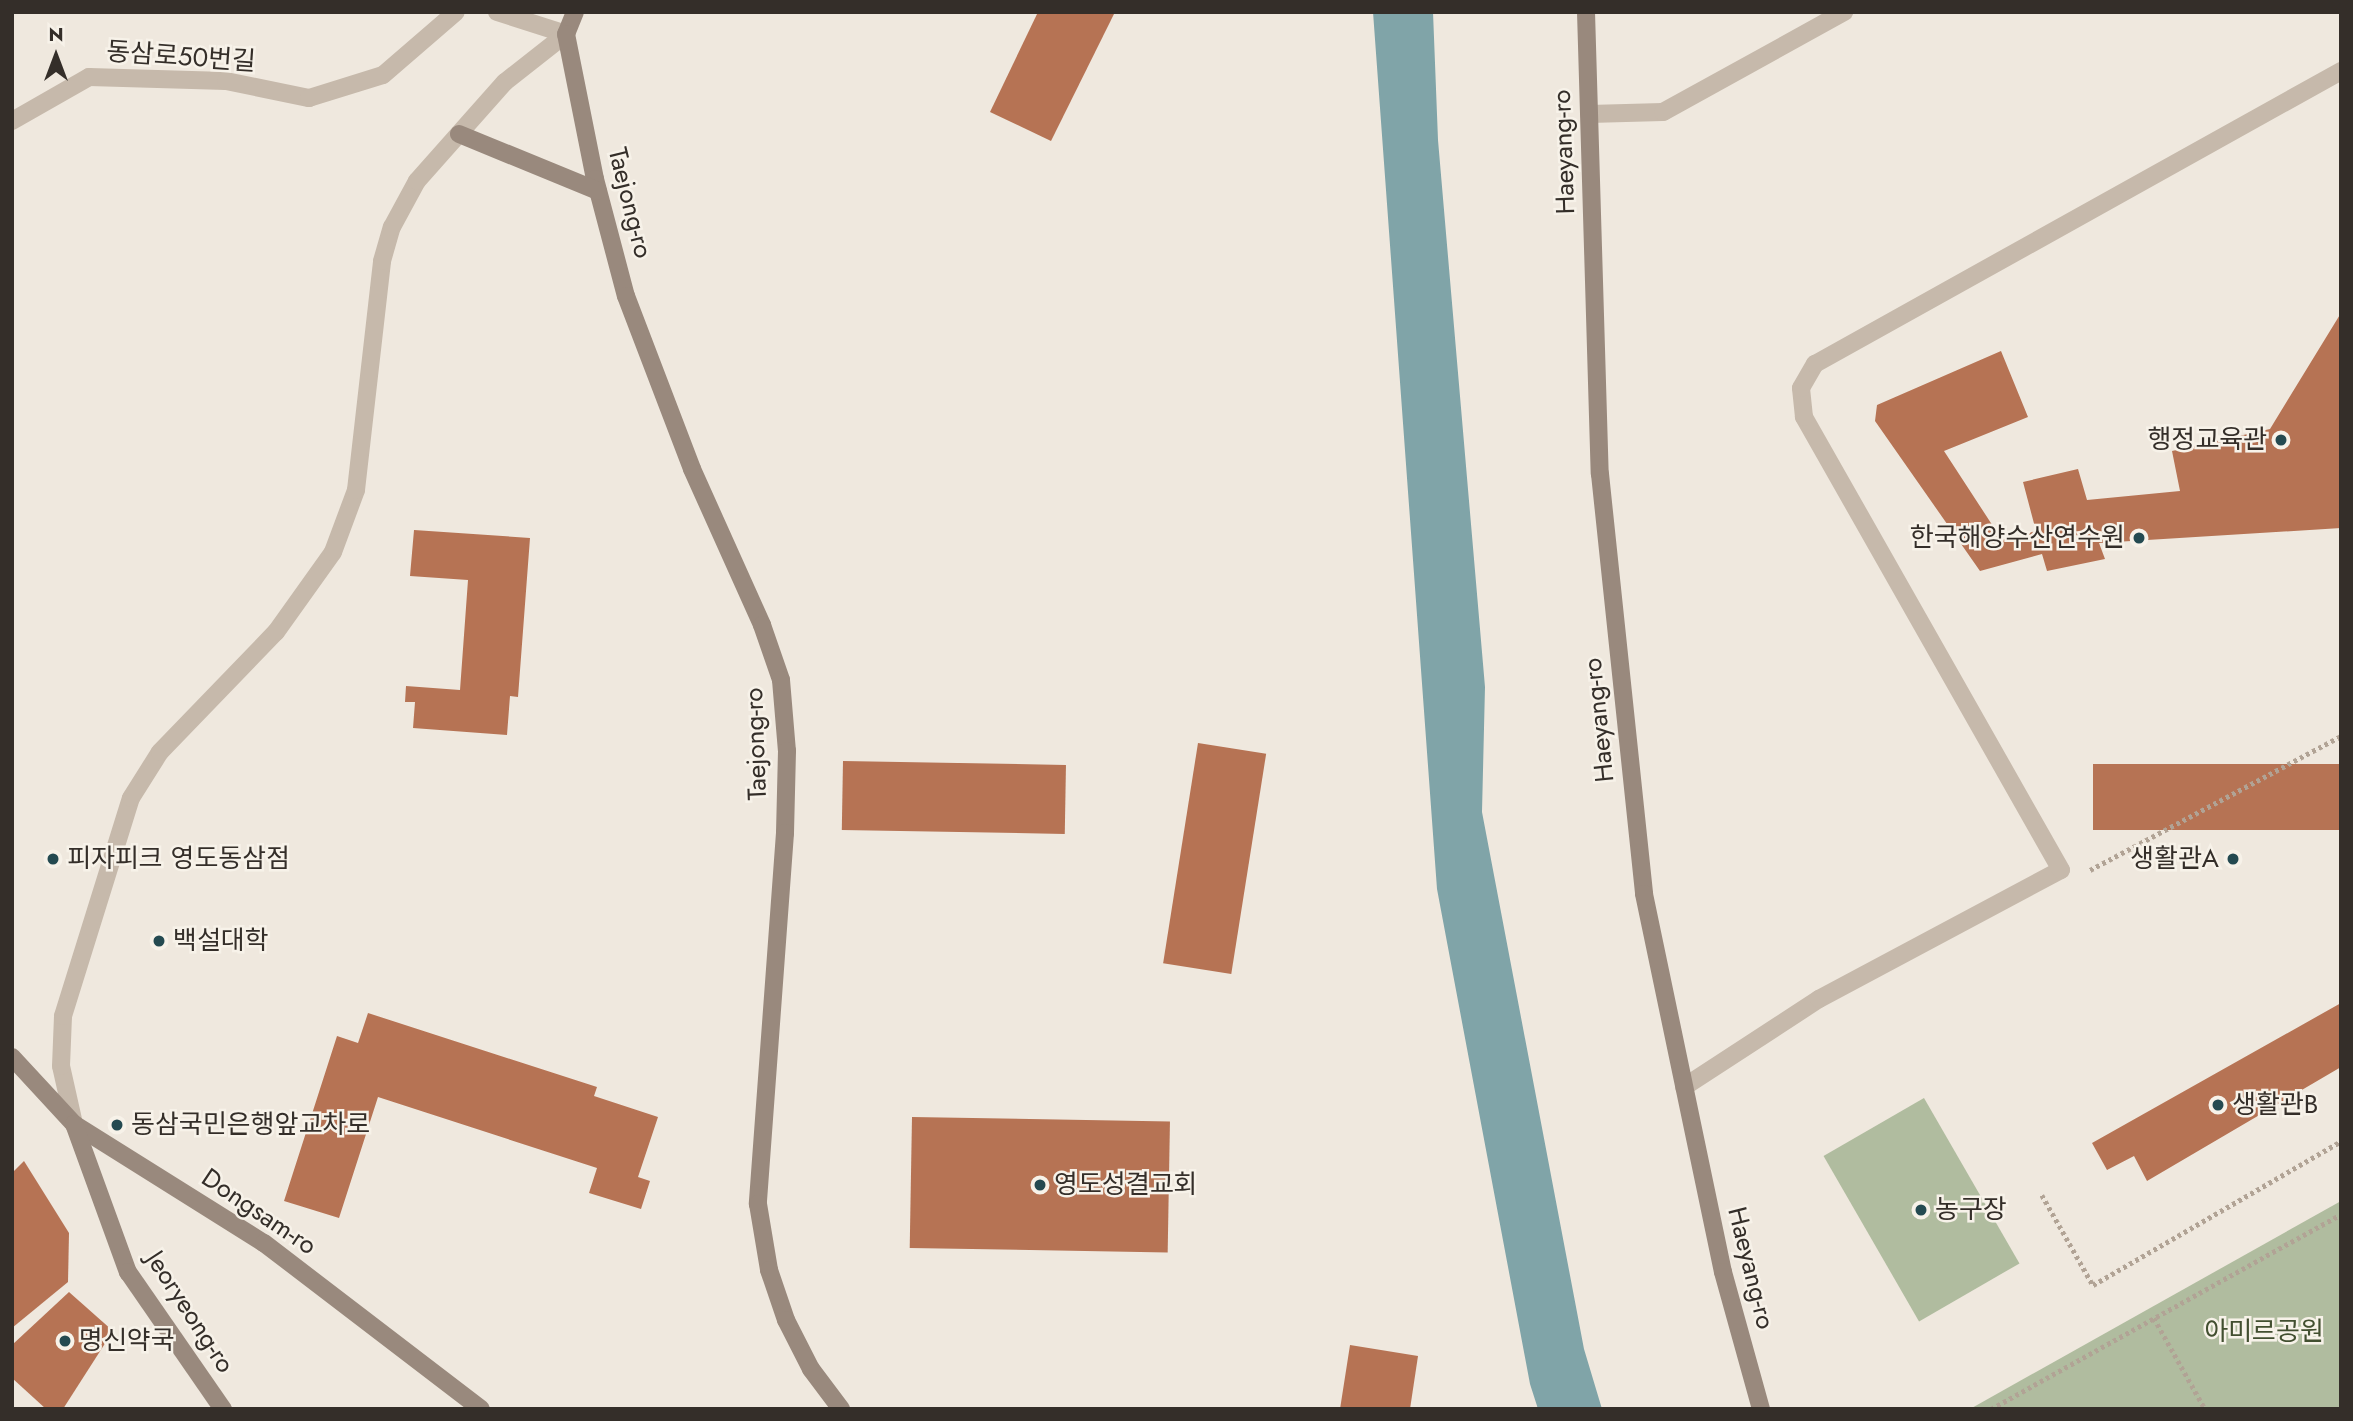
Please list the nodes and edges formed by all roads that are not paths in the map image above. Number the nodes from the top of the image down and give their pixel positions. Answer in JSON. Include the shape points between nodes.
{"nodes":[{"id":1,"x":456,"y":12,"type":"edge"},
{"id":2,"x":497,"y":12,"type":"edge"},
{"id":3,"x":575,"y":12,"type":"edge"},
{"id":4,"x":1586,"y":12,"type":"edge"},
{"id":5,"x":1844,"y":12,"type":"edge"},
{"id":6,"x":566,"y":34,"type":"junction"},
{"id":7,"x":2341,"y":71,"type":"edge"},
{"id":8,"x":1589,"y":114,"type":"junction"},
{"id":9,"x":12,"y":121,"type":"edge"},
{"id":10,"x":459,"y":134,"type":"junction"},
{"id":11,"x":598,"y":191,"type":"junction"},
{"id":12,"x":12,"y":1057,"type":"edge"},
{"id":13,"x":1684,"y":1087,"type":"junction"},
{"id":14,"x":74,"y":1124,"type":"junction"},
{"id":15,"x":223,"y":1409,"type":"edge"},
{"id":16,"x":481,"y":1409,"type":"edge"},
{"id":17,"x":841,"y":1409,"type":"edge"},
{"id":18,"x":1761,"y":1409,"type":"edge"}],
"edges":[{"from":1,"to":9,"type":"street","name":"동삼로50번길","via":[[383,75],[309,99],[226,81],[89,77]]},
{"from":2,"to":6,"type":"street"},
{"from":3,"to":6,"type":"main road"},
{"from":4,"to":8,"type":"main road","name":"Haeyang-ro"},
{"from":5,"to":8,"type":"street","via":[[1663,111]]},
{"from":6,"to":10,"type":"street","via":[[505,82]]},
{"from":6,"to":11,"type":"main road","name":"Taejong-ro"},
{"from":7,"to":13,"type":"street","via":[[1815,364],[1801,388],[1804,417],[2061,870],[1819,999]]},
{"from":8,"to":13,"type":"main road","name":"Haeyang-ro","via":[[1600,474],[1644,894]]},
{"from":10,"to":11,"type":"main road"},
{"from":10,"to":14,"type":"street","via":[[417,181],[392,227],[382,261],[356,490],[333,552],[276,632],[160,752],[131,798],[63,1016],[61,1066]]},
{"from":11,"to":17,"type":"main road","name":"Taejong-ro","via":[[631,309],[781,680],[787,751],[785,833],[758,1204],[769,1270],[786,1320],[811,1369]]},
{"from":12,"to":14,"type":"main road","name":"Dongsam-ro"},
{"from":13,"to":18,"type":"main road","name":"Haeyang-ro","via":[[1723,1272]]},
{"from":14,"to":15,"type":"main road","name":"Jeoryeong-ro","via":[[128,1272]]},
{"from":14,"to":16,"type":"main road","name":"Dongsam-ro","via":[[264,1243]]}]}
